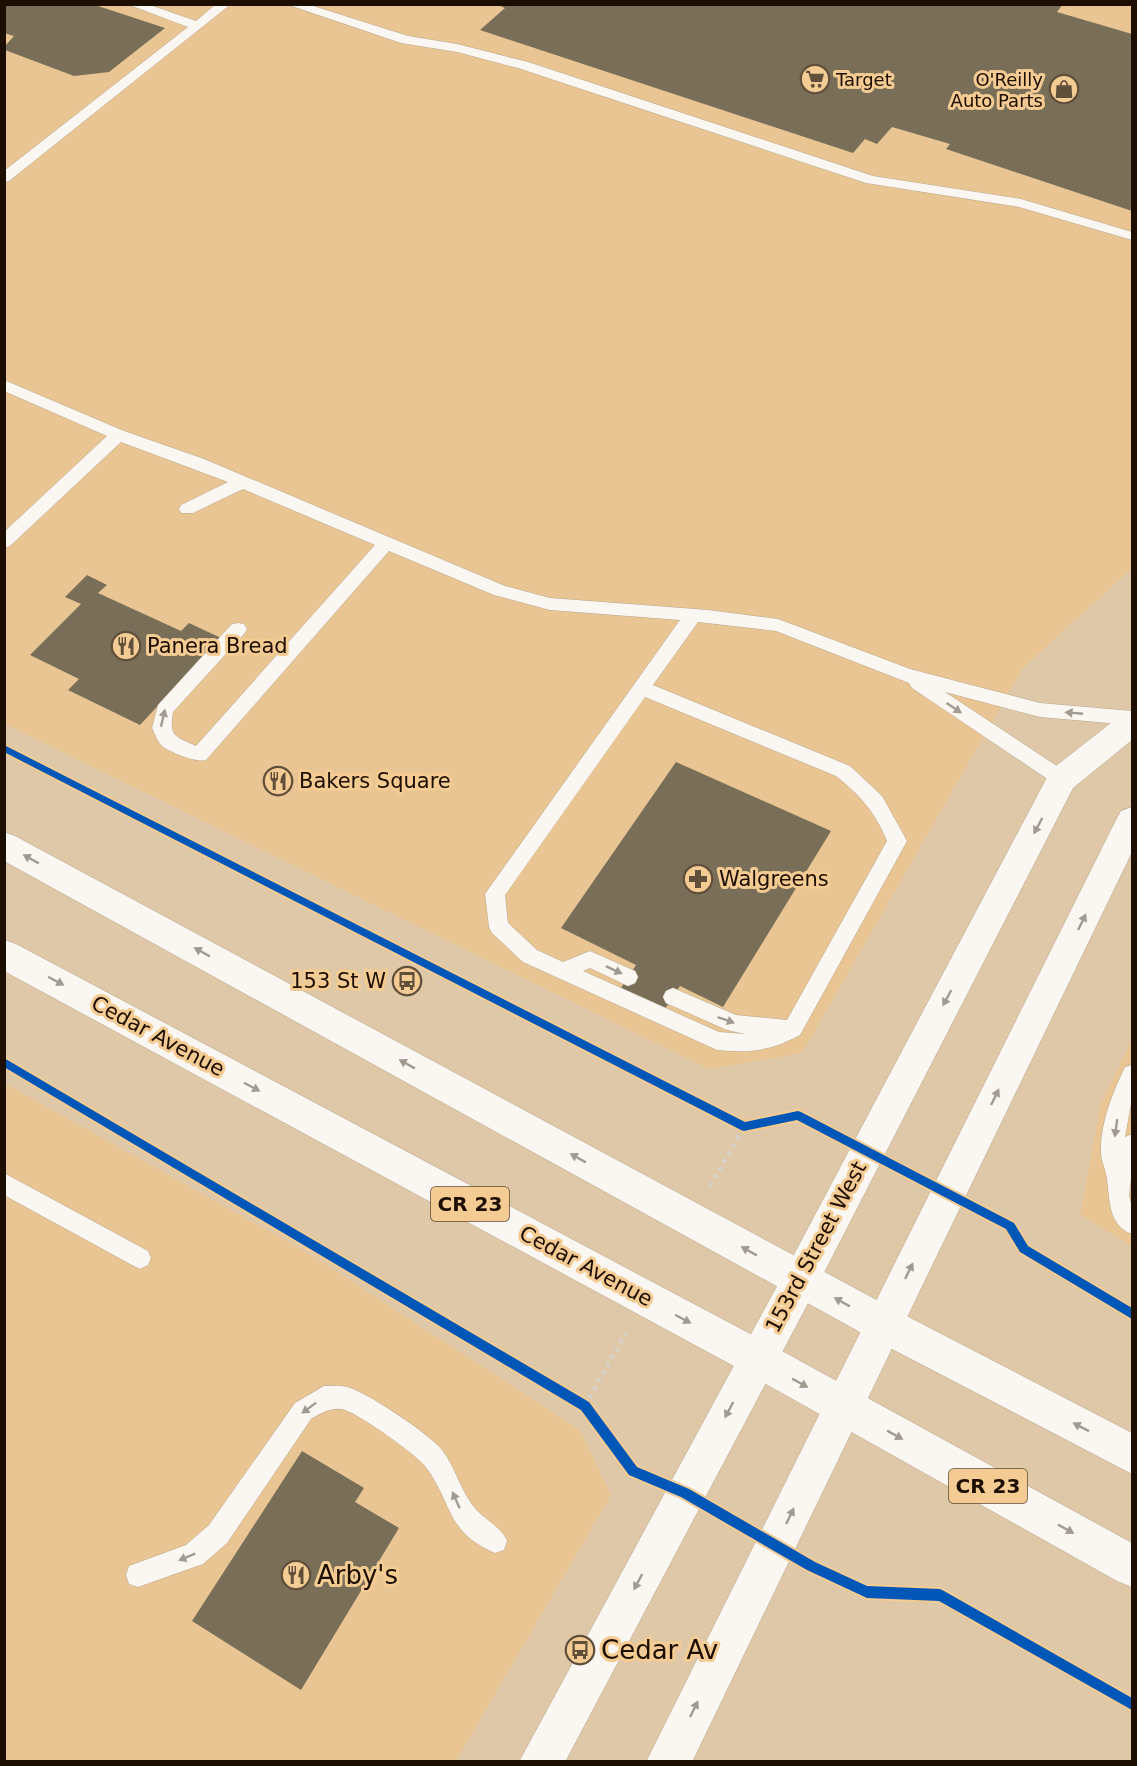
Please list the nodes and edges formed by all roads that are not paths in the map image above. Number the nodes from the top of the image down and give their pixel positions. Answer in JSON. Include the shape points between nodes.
{"nodes":[{"id":1,"x":133,"y":4,"type":"edge"},
{"id":2,"x":225,"y":4,"type":"edge"},
{"id":3,"x":292,"y":4,"type":"edge"},
{"id":4,"x":198,"y":26,"type":"junction"},
{"id":5,"x":4,"y":178,"type":"edge"},
{"id":6,"x":1132,"y":236,"type":"edge"},
{"id":7,"x":4,"y":385,"type":"edge"},
{"id":8,"x":118,"y":435,"type":"junction"},
{"id":9,"x":243,"y":482,"type":"junction"},
{"id":10,"x":187,"y":509,"type":"dead end"},
{"id":11,"x":4,"y":542,"type":"edge"},
{"id":12,"x":386,"y":543,"type":"junction"},
{"id":13,"x":693,"y":615,"type":"junction"},
{"id":14,"x":238,"y":629,"type":"dead end"},
{"id":15,"x":906,"y":675,"type":"junction"},
{"id":16,"x":641,"y":688,"type":"junction"},
{"id":17,"x":1132,"y":718,"type":"edge"},
{"id":18,"x":1132,"y":723,"type":"edge"},
{"id":19,"x":1062,"y":780,"type":"junction"},
{"id":20,"x":1132,"y":820,"type":"edge"},
{"id":21,"x":4,"y":845,"type":"edge"},
{"id":22,"x":4,"y":954,"type":"edge"},
{"id":23,"x":562,"y":971,"type":"junction"},
{"id":24,"x":628,"y":977,"type":"dead end"},
{"id":25,"x":673,"y":997,"type":"dead end"},
{"id":26,"x":793,"y":1029,"type":"junction"},
{"id":27,"x":1132,"y":1074,"type":"edge"},
{"id":28,"x":1132,"y":1144,"type":"edge"},
{"id":29,"x":4,"y":1183,"type":"edge"},
{"id":30,"x":1119,"y":1183,"type":"junction"},
{"id":31,"x":1132,"y":1224,"type":"edge"},
{"id":32,"x":140,"y":1258,"type":"dead end"},
{"id":33,"x":801,"y":1279,"type":"junction"},
{"id":34,"x":883,"y":1324,"type":"junction"},
{"id":35,"x":757,"y":1358,"type":"junction"},
{"id":36,"x":844,"y":1407,"type":"junction"},
{"id":37,"x":1132,"y":1454,"type":"edge"},
{"id":38,"x":495,"y":1542,"type":"dead end"},
{"id":39,"x":1132,"y":1566,"type":"edge"},
{"id":40,"x":138,"y":1575,"type":"dead end"},
{"id":41,"x":541,"y":1761,"type":"edge"},
{"id":42,"x":668,"y":1761,"type":"edge"}],
"edges":[{"from":1,"to":4,"type":"lane"},
{"from":2,"to":4,"type":"lane"},
{"from":3,"to":6,"type":"lane","via":[[406,40],[524,65],[871,180],[1021,203]]},
{"from":4,"to":5,"type":"lane"},
{"from":7,"to":8,"type":"lane"},
{"from":8,"to":9,"type":"lane"},
{"from":8,"to":11,"type":"lane"},
{"from":9,"to":10,"type":"lane"},
{"from":9,"to":12,"type":"lane"},
{"from":12,"to":13,"type":"lane","via":[[500,591],[550,604]]},
{"from":12,"to":14,"type":"lane","one_way":true,"via":[[199,755],[168,741],[160,728],[164,710]]},
{"from":13,"to":15,"type":"lane","via":[[778,625]]},
{"from":13,"to":16,"type":"lane"},
{"from":17,"to":15,"type":"lane","one_way":true,"via":[[1040,710]]},
{"from":15,"to":19,"type":"lane","one_way":true},
{"from":16,"to":23,"type":"lane","via":[[495,894],[499,927],[530,956]]},
{"from":16,"to":26,"type":"lane","via":[[843,771],[866,788],[886,814],[897,841]]},
{"from":18,"to":19,"type":"main road","name":"153rd Street West"},
{"from":19,"to":33,"type":"main road","name":"153rd Street West","one_way":true},
{"from":34,"to":20,"type":"main road","one_way":true},
{"from":33,"to":21,"type":"main road","one_way":true},
{"from":22,"to":35,"type":"main road","name":"Cedar Avenue","number":"CR 23","one_way":true},
{"from":23,"to":24,"type":"lane","one_way":true,"via":[[590,959]]},
{"from":23,"to":26,"type":"lane","via":[[717,1041],[771,1040]]},
{"from":25,"to":26,"type":"lane","one_way":true,"via":[[734,1024]]},
{"from":27,"to":30,"type":"lane","one_way":true,"via":[[1120,1102],[1112,1152]]},
{"from":28,"to":30,"type":"lane"},
{"from":29,"to":32,"type":"lane"},
{"from":30,"to":31,"type":"lane","via":[[1116,1197],[1121,1213]]},
{"from":34,"to":33,"type":"main road","one_way":true},
{"from":33,"to":35,"type":"main road","name":"153rd Street West"},
{"from":34,"to":36,"type":"main road"},
{"from":37,"to":34,"type":"main road","one_way":true},
{"from":35,"to":36,"type":"main road","name":"Cedar Avenue","number":"CR 23","one_way":true},
{"from":35,"to":41,"type":"main road","name":"153rd Street West","one_way":true},
{"from":36,"to":39,"type":"main road","name":"Cedar Avenue","number":"CR 23","one_way":true},
{"from":42,"to":36,"type":"main road","one_way":true},
{"from":38,"to":40,"type":"lane","one_way":true,"via":[[474,1527],[457,1505],[432,1456],[375,1413],[346,1398],[324,1398],[303,1411],[218,1534],[194,1556]]}]}
